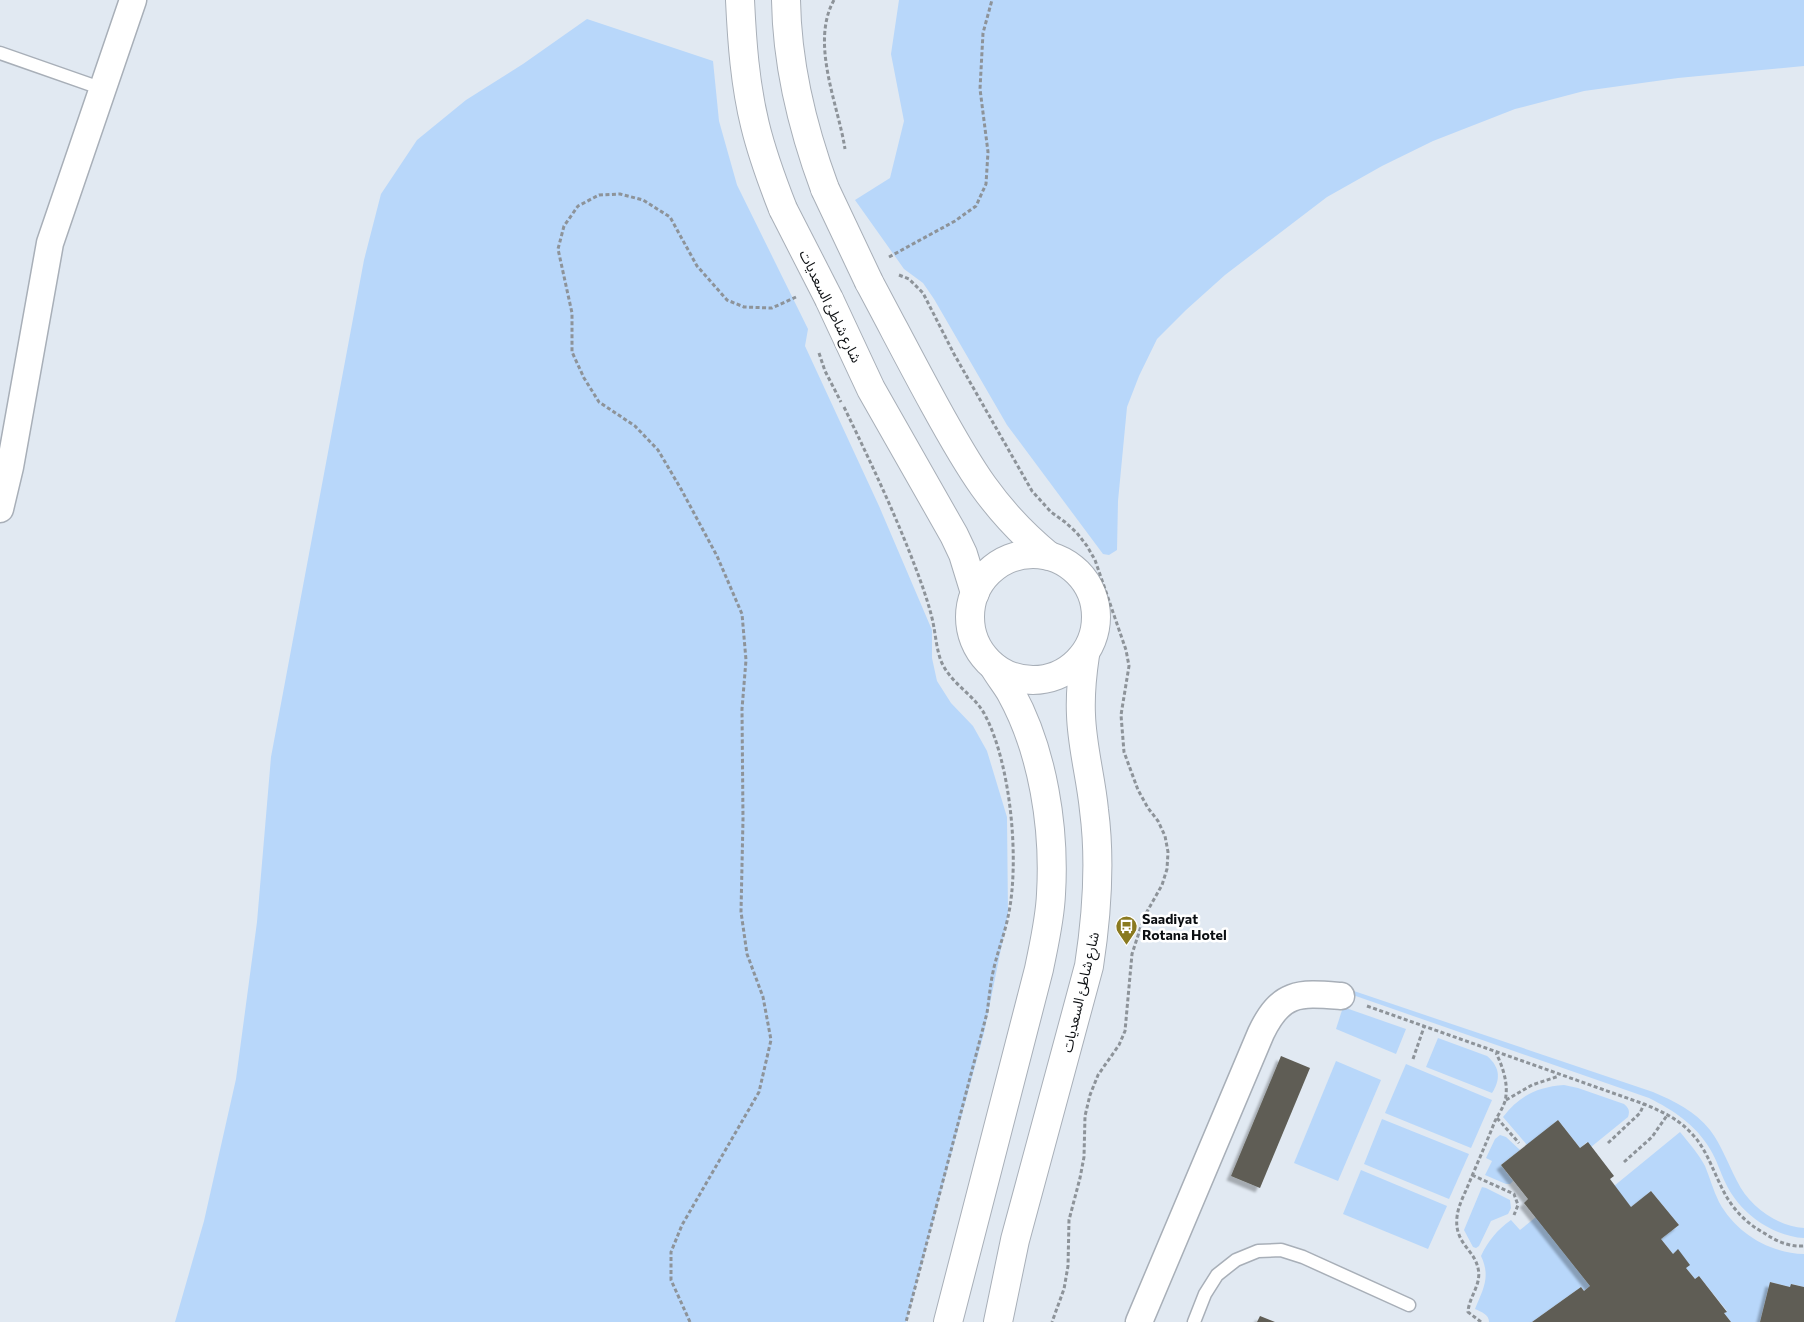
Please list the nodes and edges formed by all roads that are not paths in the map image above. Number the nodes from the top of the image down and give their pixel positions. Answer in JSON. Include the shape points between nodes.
{"nodes":[{"id":1,"x":133,"y":0,"type":"edge"},
{"id":2,"x":740,"y":0,"type":"edge"},
{"id":3,"x":786,"y":0,"type":"edge"},
{"id":4,"x":0,"y":53,"type":"edge"},
{"id":5,"x":103,"y":89,"type":"junction"},
{"id":6,"x":0,"y":509,"type":"edge"},
{"id":7,"x":1049,"y":556,"type":"junction"},
{"id":8,"x":975,"y":593,"type":"junction"},
{"id":9,"x":1085,"y":654,"type":"junction"},
{"id":10,"x":994,"y":667,"type":"junction"},
{"id":11,"x":1341,"y":996,"type":"road end"},
{"id":12,"x":1408,"y":1305,"type":"dead end"},
{"id":13,"x":948,"y":1322,"type":"edge"},
{"id":14,"x":998,"y":1322,"type":"edge"},
{"id":15,"x":1139,"y":1322,"type":"edge"},
{"id":16,"x":1194,"y":1322,"type":"edge"}],
"edges":[{"from":1,"to":5,"type":"street"},
{"from":2,"to":8,"type":"street","name":"شارع شاطئ السعديات","bridge":true,"via":[[746,75],[755,126],[783,209],[871,389],[954,536]]},
{"from":3,"to":7,"type":"street","bridge":true,"via":[[790,65],[798,107],[825,189],[869,282],[977,479],[1010,520]]},
{"from":4,"to":5,"type":"lane"},
{"from":5,"to":6,"type":"street","via":[[50,243]]},
{"from":7,"to":8,"type":"street","via":[[1013,557],[997,565]]},
{"from":7,"to":9,"type":"street","via":[[1068,564],[1083,578],[1093,595],[1097,616],[1094,636]]},
{"from":8,"to":10,"type":"street","via":[[970,613],[972,633],[980,652]]},
{"from":9,"to":10,"type":"street","via":[[1070,669],[1052,678],[1032,681],[1011,677]]},
{"from":9,"to":14,"type":"street","name":"شارع شاطئ السعديات","via":[[1080,717],[1098,849],[1095,927],[1089,966],[1015,1240]]},
{"from":10,"to":13,"type":"street","via":[[1023,719],[1043,783],[1052,858],[1051,895],[1039,969]]},
{"from":11,"to":15,"type":"street","via":[[1301,994],[1272,1012]]},
{"from":12,"to":16,"type":"lane","via":[[1303,1257],[1281,1250],[1258,1251],[1236,1260],[1217,1274],[1204,1294]]}]}
